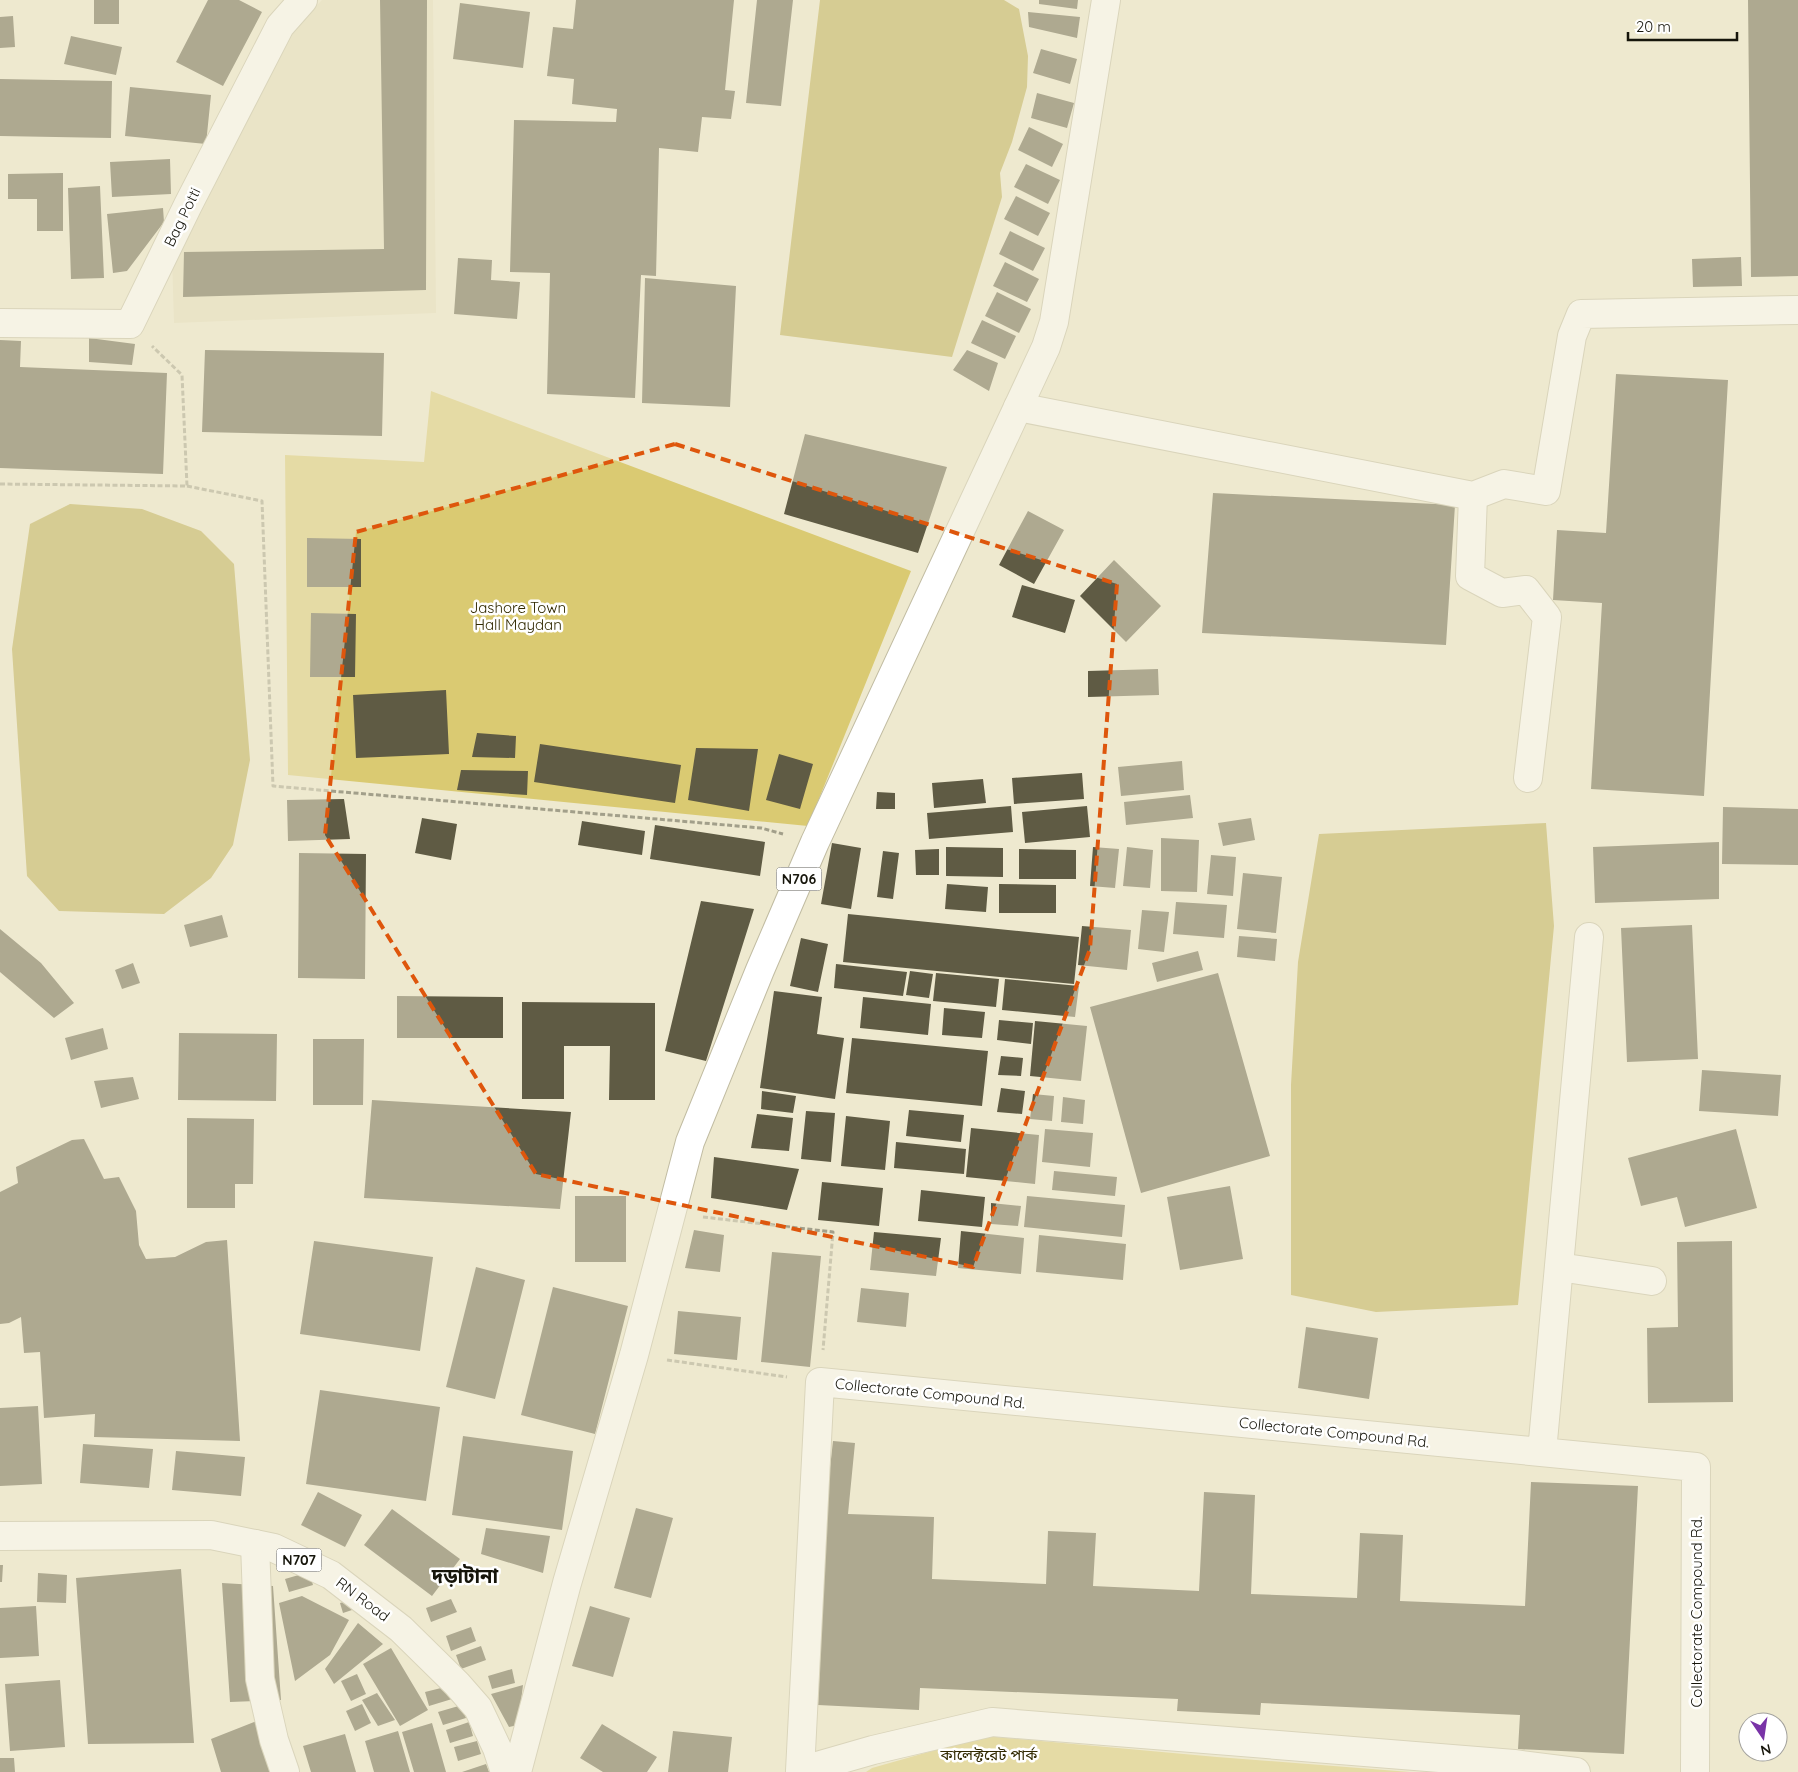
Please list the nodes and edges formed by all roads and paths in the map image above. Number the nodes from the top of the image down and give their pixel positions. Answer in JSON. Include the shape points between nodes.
{"nodes":[{"id":1,"x":303,"y":0,"type":"edge"},
{"id":2,"x":1106,"y":0,"type":"edge"},
{"id":3,"x":1798,"y":310,"type":"edge"},
{"id":4,"x":0,"y":323,"type":"edge"},
{"id":5,"x":130,"y":324,"type":"junction"},
{"id":6,"x":1018,"y":407,"type":"junction"},
{"id":7,"x":0,"y":484,"type":"edge"},
{"id":8,"x":187,"y":486,"type":"junction"},
{"id":9,"x":1473,"y":496,"type":"junction"},
{"id":10,"x":1528,"y":778,"type":"dead end"},
{"id":11,"x":815,"y":842,"type":"junction"},
{"id":12,"x":1589,"y":938,"type":"dead end"},
{"id":13,"x":670,"y":1213,"type":"junction"},
{"id":14,"x":1559,"y":1267,"type":"junction"},
{"id":15,"x":1652,"y":1281,"type":"dead end"},
{"id":16,"x":634,"y":1355,"type":"junction"},
{"id":17,"x":820,"y":1382,"type":"junction"},
{"id":18,"x":1542,"y":1452,"type":"junction"},
{"id":19,"x":0,"y":1536,"type":"edge"},
{"id":20,"x":255,"y":1544,"type":"junction"},
{"id":21,"x":285,"y":1772,"type":"edge"},
{"id":22,"x":505,"y":1772,"type":"edge"},
{"id":23,"x":517,"y":1772,"type":"edge"},
{"id":24,"x":1576,"y":1772,"type":"edge"},
{"id":25,"x":1695,"y":1772,"type":"edge"}],
"edges":[{"from":1,"to":5,"type":"main road","name":"Bag Potti","via":[[280,26]]},
{"from":2,"to":6,"type":"main road","number":"N706","via":[[1054,322]]},
{"from":3,"to":9,"type":"main road","via":[[1581,314],[1572,336],[1546,491],[1504,484]]},
{"from":4,"to":5,"type":"main road"},
{"from":5,"to":8,"type":"path","via":[[182,375]]},
{"from":6,"to":9,"type":"main road"},
{"from":6,"to":11,"type":"main road","number":"N706"},
{"from":7,"to":8,"type":"path"},
{"from":8,"to":11,"type":"path","via":[[262,500],[273,786],[761,828]]},
{"from":9,"to":10,"type":"main road","via":[[1470,576],[1502,593],[1526,590],[1547,617]]},
{"from":11,"to":13,"type":"main road","number":"N706","via":[[690,1142]]},
{"from":12,"to":14,"type":"main road"},
{"from":13,"to":16,"type":"main road","number":"N706"},
{"from":13,"to":17,"type":"path","via":[[833,1232]]},
{"from":14,"to":15,"type":"main road"},
{"from":14,"to":18,"type":"main road"},
{"from":16,"to":17,"type":"path"},
{"from":16,"to":23,"type":"main road","number":"N706","via":[[567,1583]]},
{"from":17,"to":18,"type":"main road","name":"Collectorate Compound Rd."},
{"from":17,"to":24,"type":"main road","name":"Collectorate Compound Rd.","via":[[800,1771],[992,1722],[1514,1764]]},
{"from":18,"to":25,"type":"main road","name":"Collectorate Compound Rd.","via":[[1696,1467]]},
{"from":19,"to":20,"type":"main road","name":"RN Road","number":"N707","via":[[211,1535]]},
{"from":20,"to":21,"type":"main road","via":[[260,1679]]},
{"from":20,"to":22,"type":"main road","name":"RN Road","number":"N707","via":[[274,1548],[330,1575],[401,1629],[478,1708]]}]}
